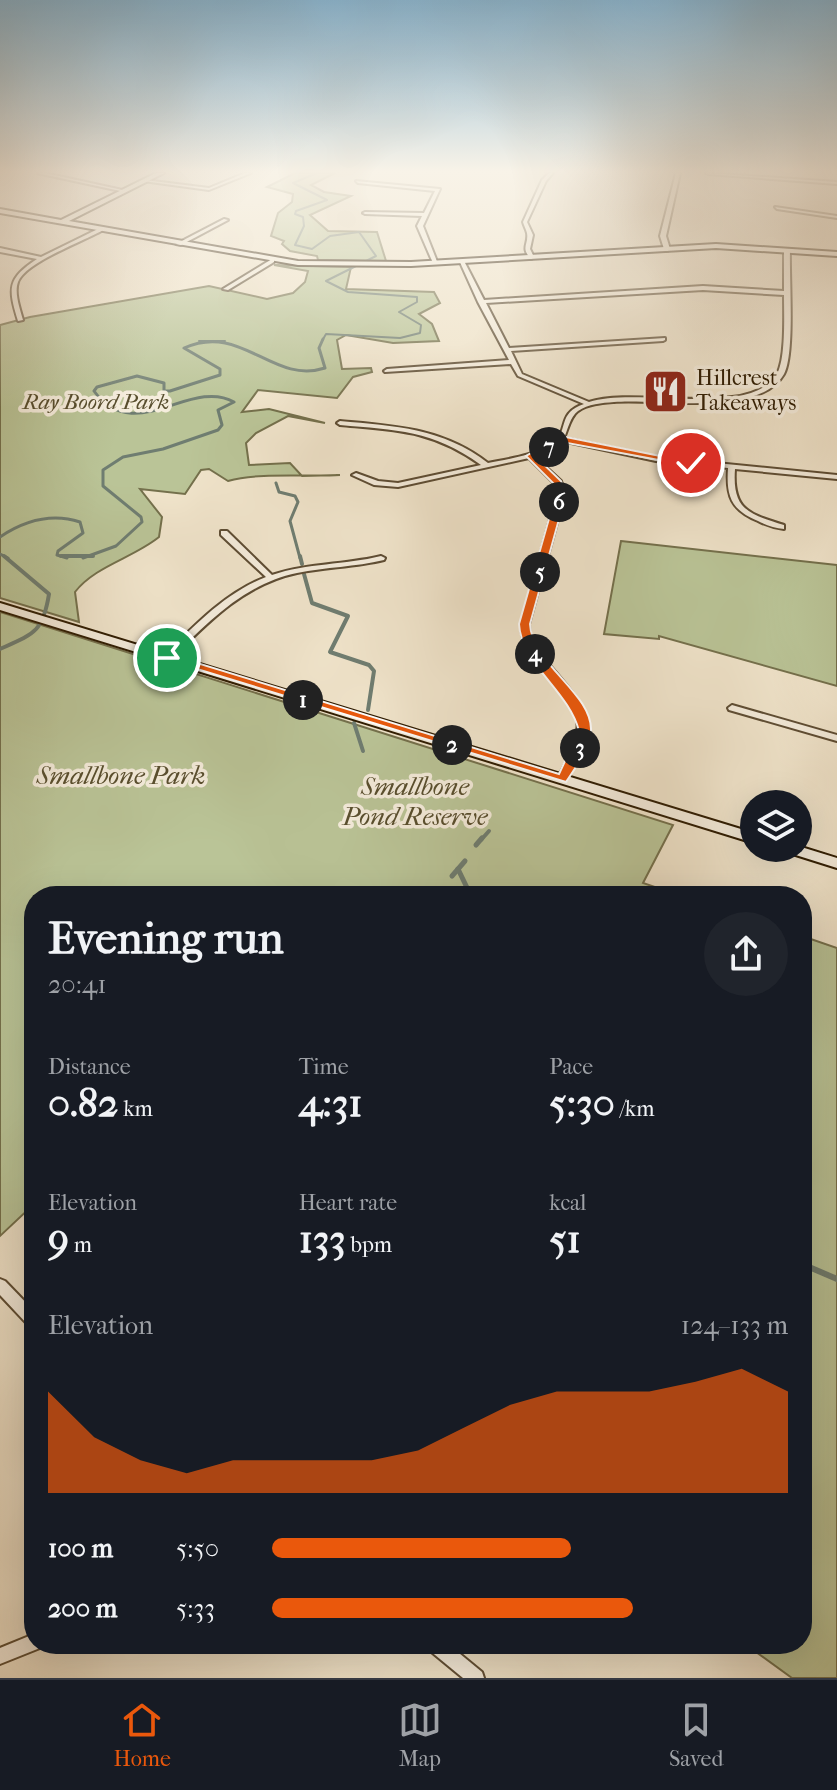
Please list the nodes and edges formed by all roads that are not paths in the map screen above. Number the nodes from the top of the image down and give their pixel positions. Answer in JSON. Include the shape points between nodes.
{"nodes":[{"id":1,"x":6,"y":251,"type":"edge"},
{"id":2,"x":58,"y":251,"type":"edge"},
{"id":3,"x":219,"y":251,"type":"edge"},
{"id":4,"x":430,"y":251,"type":"edge"},
{"id":5,"x":528,"y":251,"type":"edge"},
{"id":6,"x":628,"y":251,"type":"edge"},
{"id":7,"x":787,"y":251,"type":"edge"},
{"id":8,"x":792,"y":251,"type":"edge"},
{"id":9,"x":837,"y":254,"type":"edge"},
{"id":10,"x":531,"y":257,"type":"junction"},
{"id":11,"x":43,"y":259,"type":"junction"},
{"id":12,"x":272,"y":261,"type":"junction"},
{"id":13,"x":461,"y":261,"type":"junction"},
{"id":14,"x":436,"y":263,"type":"junction"},
{"id":15,"x":226,"y":289,"type":"dead end"},
{"id":16,"x":785,"y":293,"type":"junction"},
{"id":17,"x":481,"y":302,"type":"junction"},
{"id":18,"x":20,"y":320,"type":"dead end"},
{"id":19,"x":663,"y":339,"type":"dead end"},
{"id":20,"x":506,"y":350,"type":"junction"},
{"id":21,"x":512,"y":362,"type":"junction"},
{"id":22,"x":387,"y":371,"type":"dead end"},
{"id":23,"x":587,"y":403,"type":"junction"},
{"id":24,"x":340,"y":423,"type":"dead end"},
{"id":25,"x":561,"y":439,"type":"junction"},
{"id":26,"x":530,"y":456,"type":"junction"},
{"id":27,"x":485,"y":464,"type":"junction"},
{"id":28,"x":732,"y":467,"type":"junction"},
{"id":29,"x":356,"y":475,"type":"dead end"},
{"id":30,"x":837,"y":477,"type":"edge"},
{"id":31,"x":781,"y":527,"type":"dead end"},
{"id":32,"x":224,"y":533,"type":"dead end"},
{"id":33,"x":381,"y":558,"type":"dead end"},
{"id":34,"x":269,"y":576,"type":"junction"},
{"id":35,"x":0,"y":606,"type":"edge"},
{"id":36,"x":167,"y":658,"type":"junction"},
{"id":37,"x":732,"y":708,"type":"dead end"},
{"id":38,"x":837,"y":738,"type":"edge"},
{"id":39,"x":562,"y":779,"type":"junction"},
{"id":40,"x":740,"y":834,"type":"edge"},
{"id":41,"x":812,"y":855,"type":"edge"},
{"id":42,"x":837,"y":863,"type":"edge"},
{"id":43,"x":0,"y":1285,"type":"edge"},
{"id":44,"x":24,"y":1310,"type":"edge"},
{"id":45,"x":24,"y":1646,"type":"edge"},
{"id":46,"x":447,"y":1654,"type":"edge"},
{"id":47,"x":0,"y":1656,"type":"edge"},
{"id":48,"x":476,"y":1678,"type":"edge"}],
"edges":[{"from":1,"to":11,"type":"street"},
{"from":2,"to":11,"type":"street"},
{"from":3,"to":12,"type":"main road"},
{"from":4,"to":14,"type":"street"},
{"from":5,"to":10,"type":"street"},
{"from":6,"to":10,"type":"main road"},
{"from":7,"to":16,"type":"street"},
{"from":8,"to":9,"type":"main road"},
{"from":10,"to":13,"type":"main road"},
{"from":11,"to":18,"type":"street","via":[[14,284]]},
{"from":12,"to":14,"type":"main road"},
{"from":12,"to":15,"type":"street"},
{"from":13,"to":14,"type":"main road"},
{"from":13,"to":17,"type":"street"},
{"from":16,"to":17,"type":"street","via":[[703,288]]},
{"from":16,"to":23,"type":"street","via":[[782,371],[766,387],[719,400],[633,397]]},
{"from":17,"to":20,"type":"street"},
{"from":19,"to":20,"type":"street"},
{"from":20,"to":21,"type":"street"},
{"from":21,"to":22,"type":"street"},
{"from":21,"to":23,"type":"street","via":[[525,379]]},
{"from":23,"to":25,"type":"street","via":[[569,416]]},
{"from":24,"to":27,"type":"street","via":[[442,437]]},
{"from":25,"to":26,"type":"street"},
{"from":25,"to":28,"type":"street","via":[[656,459]]},
{"from":26,"to":27,"type":"street"},
{"from":26,"to":39,"type":"street","via":[[558,483],[561,494],[525,624],[526,640],[580,711],[585,731]]},
{"from":27,"to":29,"type":"street","via":[[398,485]]},
{"from":28,"to":30,"type":"street"},
{"from":28,"to":31,"type":"street","via":[[730,492],[737,505],[754,518]]},
{"from":32,"to":34,"type":"street"},
{"from":33,"to":34,"type":"street"},
{"from":34,"to":36,"type":"street","via":[[230,598]]},
{"from":35,"to":36,"type":"main road"},
{"from":36,"to":39,"type":"main road"},
{"from":37,"to":38,"type":"street"},
{"from":39,"to":40,"type":"main road"},
{"from":41,"to":42,"type":"main road"},
{"from":43,"to":44,"type":"street"},
{"from":45,"to":47,"type":"street"},
{"from":46,"to":48,"type":"street"}]}
